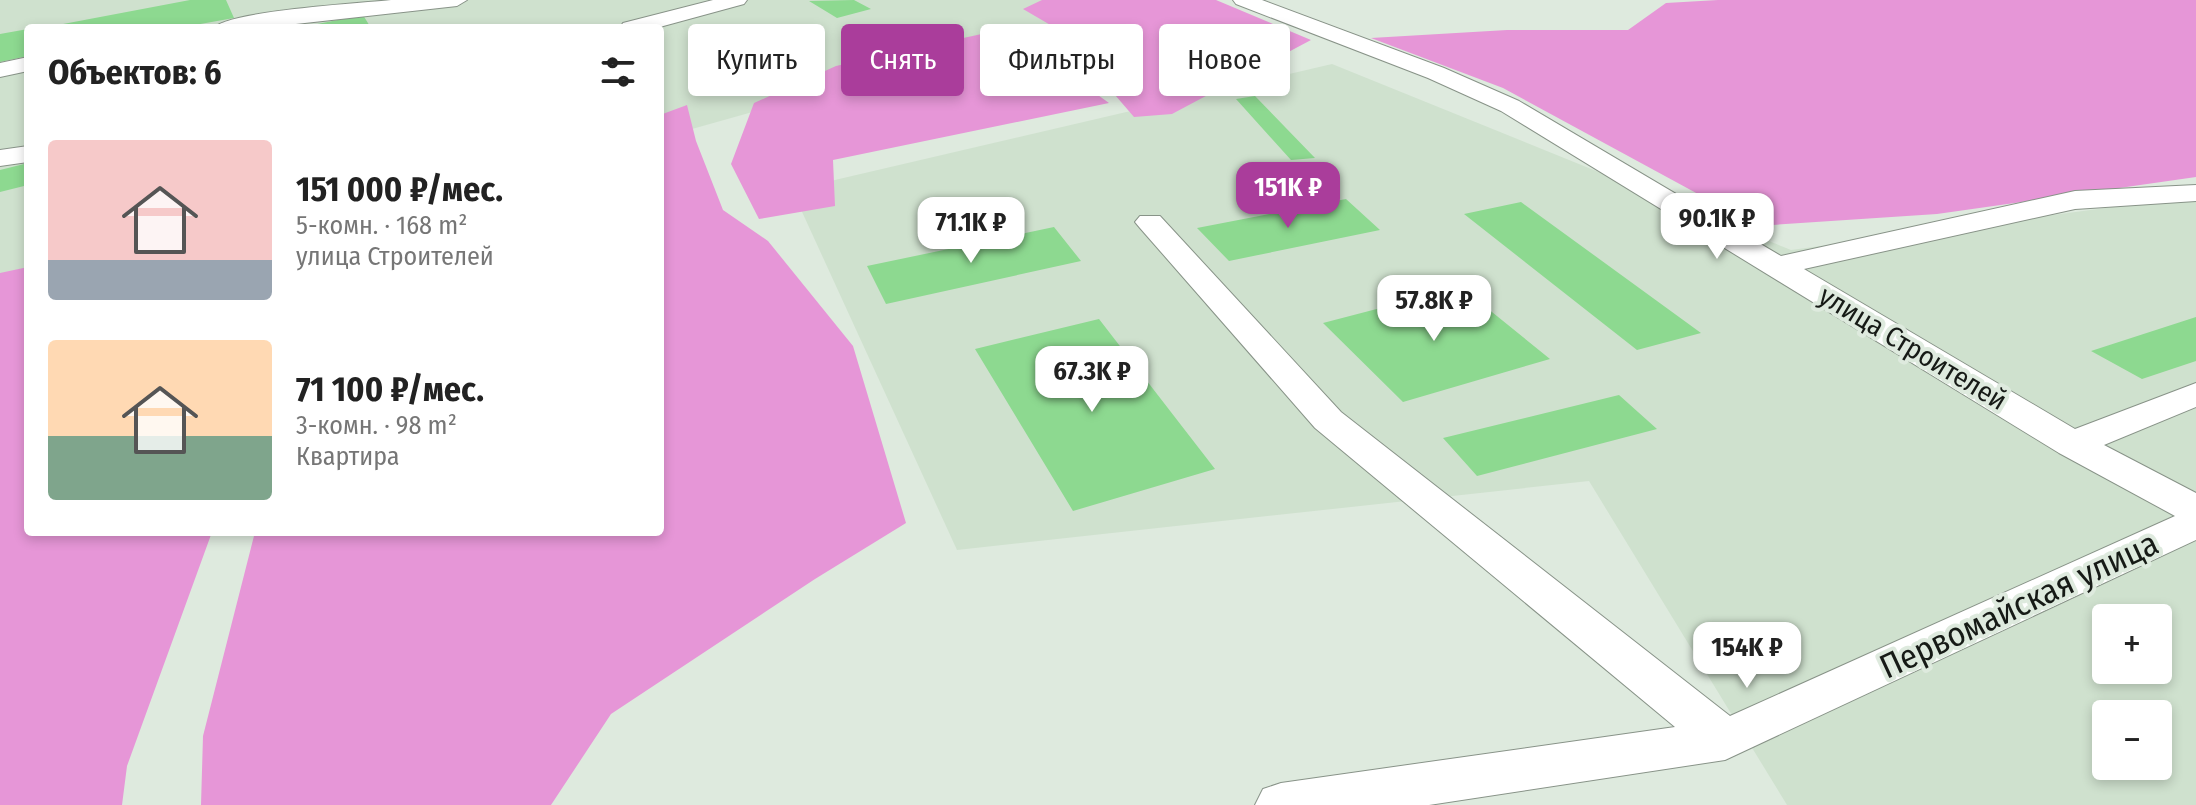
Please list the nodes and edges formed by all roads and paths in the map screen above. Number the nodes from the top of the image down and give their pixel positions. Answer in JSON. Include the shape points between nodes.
{"nodes":[{"id":1,"x":457,"y":0,"type":"edge"},
{"id":2,"x":737,"y":0,"type":"edge"},
{"id":3,"x":1243,"y":0,"type":"edge"},
{"id":4,"x":247,"y":24,"type":"edge"},
{"id":5,"x":646,"y":24,"type":"edge"},
{"id":6,"x":24,"y":65,"type":"edge"},
{"id":7,"x":0,"y":70,"type":"edge"},
{"id":8,"x":24,"y":155,"type":"edge"},
{"id":9,"x":0,"y":158,"type":"edge"},
{"id":10,"x":2196,"y":193,"type":"edge"},
{"id":11,"x":1150,"y":222,"type":"dead end"},
{"id":12,"x":1777,"y":266,"type":"junction"},
{"id":13,"x":2196,"y":394,"type":"edge"},
{"id":14,"x":2072,"y":444,"type":"junction"},
{"id":15,"x":2196,"y":510,"type":"edge"},
{"id":16,"x":2196,"y":523,"type":"edge"},
{"id":17,"x":1725,"y":740,"type":"junction"},
{"id":18,"x":1281,"y":805,"type":"edge"}],
"edges":[{"from":1,"to":4,"type":"street"},
{"from":2,"to":5,"type":"street"},
{"from":3,"to":12,"type":"street","name":"улица Строителей","via":[[1510,106]]},
{"from":6,"to":7,"type":"street"},
{"from":8,"to":9,"type":"street"},
{"from":10,"to":12,"type":"street","via":[[2075,200]]},
{"from":11,"to":17,"type":"street","via":[[1328,420]]},
{"from":12,"to":14,"type":"street","name":"улица Строителей"},
{"from":13,"to":14,"type":"street"},
{"from":14,"to":15,"type":"street","name":"улица Строителей"},
{"from":16,"to":17,"type":"street","name":"Первомайская улица"},
{"from":17,"to":18,"type":"street","name":"Первомайская улица"}]}
